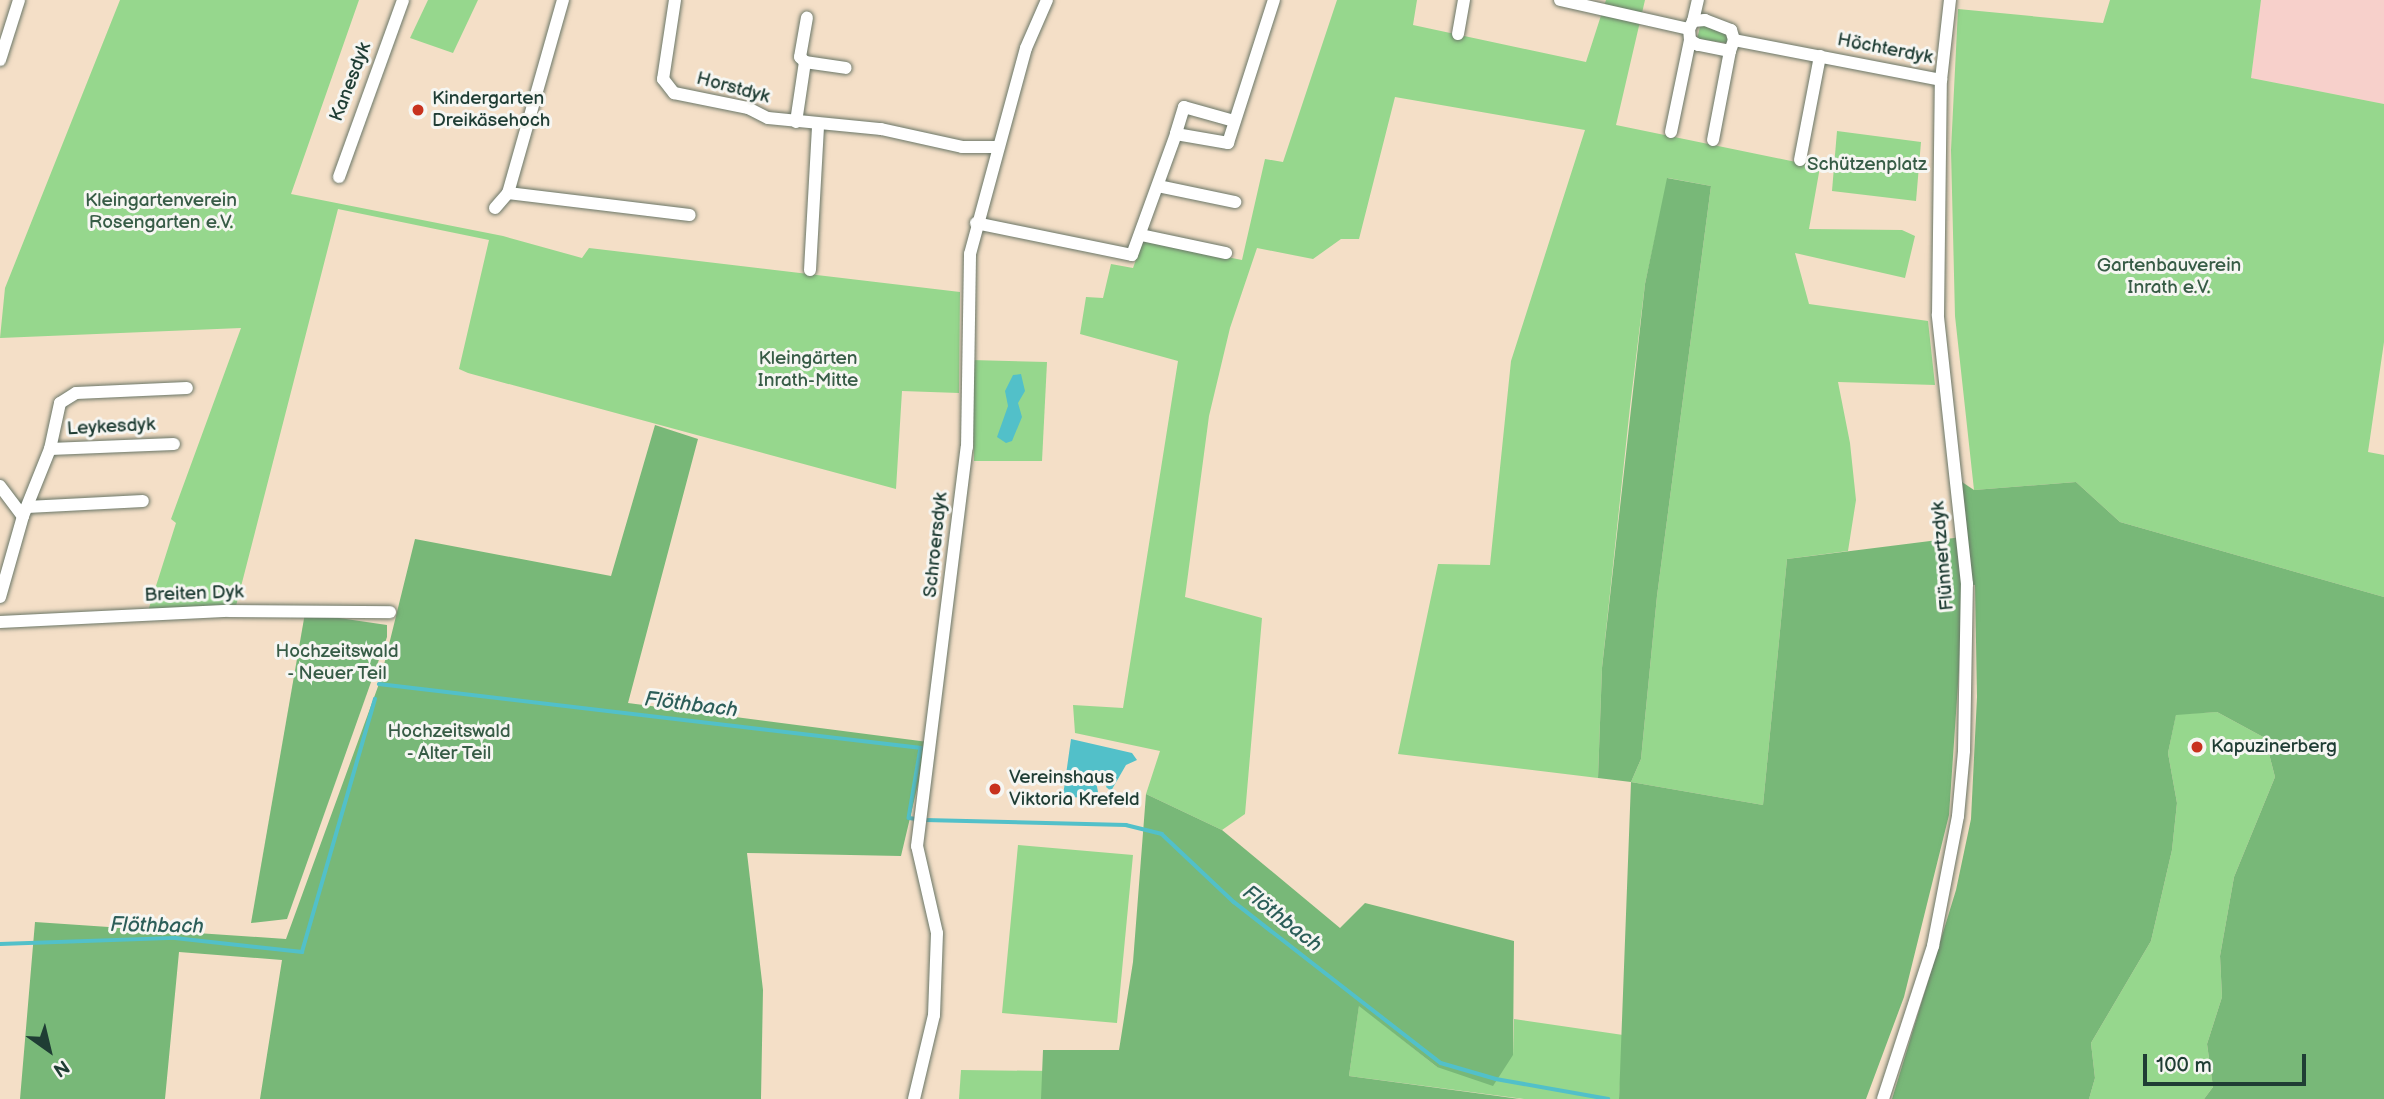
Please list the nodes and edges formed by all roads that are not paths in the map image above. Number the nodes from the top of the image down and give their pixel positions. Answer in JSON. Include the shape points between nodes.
{"nodes":[{"id":1,"x":19,"y":0,"type":"edge"},
{"id":2,"x":403,"y":0,"type":"edge"},
{"id":3,"x":563,"y":0,"type":"edge"},
{"id":4,"x":675,"y":0,"type":"edge"},
{"id":5,"x":1047,"y":0,"type":"edge"},
{"id":6,"x":1274,"y":0,"type":"edge"},
{"id":7,"x":1464,"y":0,"type":"edge"},
{"id":8,"x":1560,"y":0,"type":"edge"},
{"id":9,"x":1698,"y":0,"type":"edge"},
{"id":10,"x":1950,"y":0,"type":"edge"},
{"id":11,"x":807,"y":18,"type":"dead end"},
{"id":12,"x":1691,"y":30,"type":"junction"},
{"id":13,"x":1458,"y":34,"type":"dead end"},
{"id":14,"x":1732,"y":45,"type":"junction"},
{"id":15,"x":1820,"y":56,"type":"junction"},
{"id":16,"x":0,"y":60,"type":"edge"},
{"id":17,"x":804,"y":62,"type":"junction"},
{"id":18,"x":846,"y":68,"type":"dead end"},
{"id":19,"x":1941,"y":80,"type":"junction"},
{"id":20,"x":1234,"y":121,"type":"junction"},
{"id":21,"x":796,"y":122,"type":"junction"},
{"id":22,"x":818,"y":126,"type":"junction"},
{"id":23,"x":1671,"y":132,"type":"dead end"},
{"id":24,"x":1176,"y":134,"type":"junction"},
{"id":25,"x":1713,"y":140,"type":"dead end"},
{"id":26,"x":998,"y":147,"type":"junction"},
{"id":27,"x":1800,"y":160,"type":"dead end"},
{"id":28,"x":339,"y":177,"type":"dead end"},
{"id":29,"x":1158,"y":186,"type":"junction"},
{"id":30,"x":508,"y":193,"type":"junction"},
{"id":31,"x":1235,"y":202,"type":"dead end"},
{"id":32,"x":495,"y":208,"type":"dead end"},
{"id":33,"x":690,"y":215,"type":"dead end"},
{"id":34,"x":976,"y":223,"type":"junction"},
{"id":35,"x":1141,"y":235,"type":"junction"},
{"id":36,"x":1226,"y":253,"type":"dead end"},
{"id":37,"x":810,"y":270,"type":"dead end"},
{"id":38,"x":187,"y":388,"type":"dead end"},
{"id":39,"x":174,"y":444,"type":"dead end"},
{"id":40,"x":50,"y":449,"type":"junction"},
{"id":41,"x":0,"y":485,"type":"edge"},
{"id":42,"x":143,"y":501,"type":"dead end"},
{"id":43,"x":25,"y":512,"type":"junction"},
{"id":44,"x":0,"y":597,"type":"edge"},
{"id":45,"x":390,"y":612,"type":"dead end"},
{"id":46,"x":0,"y":622,"type":"edge"},
{"id":47,"x":914,"y":1099,"type":"edge"},
{"id":48,"x":1882,"y":1099,"type":"edge"}],
"edges":[{"from":1,"to":16,"type":"street"},
{"from":2,"to":28,"type":"street","name":"Kanesdyk"},
{"from":3,"to":30,"type":"street"},
{"from":4,"to":21,"type":"street","name":"Horstdyk","via":[[663,69],[668,89]]},
{"from":5,"to":26,"type":"street","name":"Schroersdyk","via":[[1026,48]]},
{"from":6,"to":20,"type":"street"},
{"from":7,"to":13,"type":"street"},
{"from":8,"to":12,"type":"street"},
{"from":9,"to":12,"type":"street"},
{"from":10,"to":19,"type":"street","name":"Flünnertzdyk"},
{"from":11,"to":17,"type":"street","name":"Horstdyk","via":[[800,57]]},
{"from":12,"to":14,"type":"street","name":"Höchterdyk"},
{"from":12,"to":14,"type":"street","name":"Höchterdyk","via":[[1721,23],[1731,30]]},
{"from":12,"to":23,"type":"street"},
{"from":14,"to":15,"type":"street","name":"Höchterdyk"},
{"from":14,"to":25,"type":"street"},
{"from":15,"to":19,"type":"street","name":"Höchterdyk"},
{"from":15,"to":27,"type":"street","name":"Höchterdyk"},
{"from":17,"to":18,"type":"street"},
{"from":17,"to":21,"type":"street","name":"Horstdyk"},
{"from":19,"to":48,"type":"street","name":"Flünnertzdyk","via":[[1938,314],[1967,584],[1964,751],[1956,828],[1933,946]]},
{"from":20,"to":24,"type":"street","via":[[1228,143]]},
{"from":20,"to":24,"type":"street","via":[[1184,107]]},
{"from":21,"to":22,"type":"street","name":"Horstdyk"},
{"from":22,"to":26,"type":"street","name":"Horstdyk","via":[[881,130],[962,147]]},
{"from":22,"to":37,"type":"street"},
{"from":24,"to":29,"type":"street"},
{"from":26,"to":34,"type":"street","name":"Schroersdyk"},
{"from":29,"to":31,"type":"street"},
{"from":29,"to":35,"type":"street"},
{"from":30,"to":32,"type":"street"},
{"from":30,"to":33,"type":"street"},
{"from":34,"to":35,"type":"street","via":[[1132,255]]},
{"from":34,"to":47,"type":"street","name":"Schroersdyk","via":[[970,254],[967,447],[918,828],[917,846],[937,933],[933,1015]]},
{"from":35,"to":36,"type":"street"},
{"from":38,"to":40,"type":"street","name":"Leykesdyk","via":[[76,393],[60,403]]},
{"from":39,"to":40,"type":"street","name":"Leykesdyk"},
{"from":40,"to":43,"type":"street","name":"Leykesdyk"},
{"from":41,"to":43,"type":"street"},
{"from":42,"to":43,"type":"street"},
{"from":43,"to":44,"type":"street","name":"Leykesdyk"},
{"from":45,"to":46,"type":"street","name":"Breiten Dyk","via":[[229,611]]}]}
